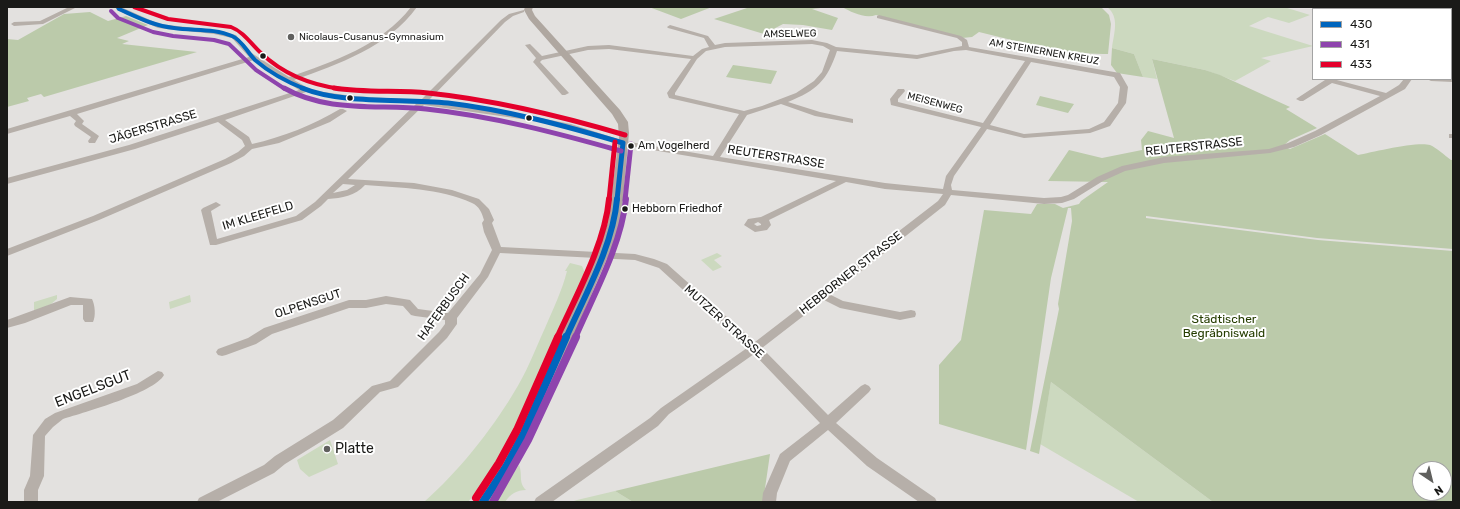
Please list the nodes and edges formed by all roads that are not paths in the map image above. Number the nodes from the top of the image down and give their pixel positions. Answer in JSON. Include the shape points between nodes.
{"nodes":[{"id":1,"x":74,"y":7,"type":"edge"},
{"id":2,"x":118,"y":7,"type":"edge"},
{"id":3,"x":414,"y":7,"type":"edge"},
{"id":4,"x":526,"y":9,"type":"edge"},
{"id":5,"x":879,"y":17,"type":"dead end"},
{"id":6,"x":14,"y":24,"type":"dead end"},
{"id":7,"x":670,"y":27,"type":"dead end"},
{"id":8,"x":528,"y":45,"type":"dead end"},
{"id":9,"x":713,"y":47,"type":"junction"},
{"id":10,"x":966,"y":48,"type":"junction"},
{"id":11,"x":834,"y":49,"type":"junction"},
{"id":12,"x":566,"y":53,"type":"junction"},
{"id":13,"x":254,"y":58,"type":"junction"},
{"id":14,"x":540,"y":58,"type":"junction"},
{"id":15,"x":695,"y":58,"type":"junction"},
{"id":16,"x":1029,"y":59,"type":"junction"},
{"id":17,"x":288,"y":80,"type":"junction"},
{"id":18,"x":1408,"y":80,"type":"edge"},
{"id":19,"x":305,"y":90,"type":"junction"},
{"id":20,"x":901,"y":91,"type":"dead end"},
{"id":21,"x":565,"y":93,"type":"dead end"},
{"id":22,"x":1385,"y":95,"type":"junction"},
{"id":23,"x":1300,"y":99,"type":"dead end"},
{"id":24,"x":422,"y":101,"type":"junction"},
{"id":25,"x":781,"y":102,"type":"junction"},
{"id":26,"x":343,"y":111,"type":"dead end"},
{"id":27,"x":72,"y":113,"type":"junction"},
{"id":28,"x":744,"y":113,"type":"junction"},
{"id":29,"x":219,"y":119,"type":"junction"},
{"id":30,"x":850,"y":121,"type":"dead end"},
{"id":31,"x":985,"y":127,"type":"junction"},
{"id":32,"x":7,"y":132,"type":"edge"},
{"id":33,"x":92,"y":141,"type":"dead end"},
{"id":34,"x":623,"y":143,"type":"junction"},
{"id":35,"x":249,"y":147,"type":"junction"},
{"id":36,"x":715,"y":159,"type":"junction"},
{"id":37,"x":844,"y":180,"type":"junction"},
{"id":38,"x":7,"y":181,"type":"edge"},
{"id":39,"x":341,"y":181,"type":"junction"},
{"id":40,"x":362,"y":183,"type":"junction"},
{"id":41,"x":948,"y":192,"type":"junction"},
{"id":42,"x":325,"y":196,"type":"junction"},
{"id":43,"x":216,"y":205,"type":"dead end"},
{"id":44,"x":762,"y":220,"type":"dead end"},
{"id":45,"x":497,"y":250,"type":"junction"},
{"id":46,"x":7,"y":253,"type":"edge"},
{"id":47,"x":602,"y":255,"type":"junction"},
{"id":48,"x":822,"y":295,"type":"junction"},
{"id":49,"x":911,"y":314,"type":"dead end"},
{"id":50,"x":451,"y":317,"type":"junction"},
{"id":51,"x":89,"y":319,"type":"dead end"},
{"id":52,"x":7,"y":324,"type":"edge"},
{"id":53,"x":755,"y":348,"type":"junction"},
{"id":54,"x":222,"y":352,"type":"dead end"},
{"id":55,"x":158,"y":375,"type":"dead end"},
{"id":56,"x":865,"y":389,"type":"dead end"},
{"id":57,"x":828,"y":423,"type":"junction"},
{"id":58,"x":31,"y":502,"type":"edge"},
{"id":59,"x":204,"y":502,"type":"edge"},
{"id":60,"x":483,"y":502,"type":"edge"},
{"id":61,"x":541,"y":502,"type":"edge"},
{"id":62,"x":769,"y":502,"type":"edge"},
{"id":63,"x":930,"y":502,"type":"edge"}],
"edges":[{"from":1,"to":6,"type":"street","via":[[41,23]]},
{"from":2,"to":13,"type":"street","name":"REUTERSTRASSE","via":[[158,26],[229,35],[238,39]]},
{"from":3,"to":17,"type":"street","via":[[384,36],[355,54]]},
{"from":4,"to":12,"type":"main road"},
{"from":4,"to":24,"type":"street","name":"IM KLEEFELD","via":[[507,17]]},
{"from":5,"to":10,"type":"street","via":[[960,37],[966,41]]},
{"from":7,"to":9,"type":"street","via":[[706,37]]},
{"from":8,"to":14,"type":"street"},
{"from":9,"to":11,"type":"street","name":"AMSELWEG","via":[[725,44],[803,42],[825,44]]},
{"from":9,"to":15,"type":"street","name":"AMSELWEG","via":[[700,52]]},
{"from":10,"to":11,"type":"street","name":"AMSELWEG","via":[[950,48],[917,57]]},
{"from":10,"to":16,"type":"street","name":"AM STEINERNEN KREUZ"},
{"from":11,"to":25,"type":"street","via":[[824,75],[799,94]]},
{"from":12,"to":14,"type":"street"},
{"from":12,"to":15,"type":"street","via":[[610,47]]},
{"from":12,"to":34,"type":"main road","via":[[621,119],[624,127]]},
{"from":13,"to":17,"type":"street","name":"REUTERSTRASSE"},
{"from":13,"to":27,"type":"street"},
{"from":14,"to":21,"type":"street","via":[[536,62]]},
{"from":15,"to":28,"type":"street","via":[[671,93],[672,96]]},
{"from":16,"to":31,"type":"street","name":"HEBBORNER STRASSE"},
{"from":16,"to":31,"type":"street","name":"AM STEINERNEN KREUZ","via":[[1117,75],[1124,87],[1122,103],[1107,124],[1090,131],[1024,136]]},
{"from":17,"to":19,"type":"street","name":"REUTERSTRASSE"},
{"from":18,"to":22,"type":"street","name":"REUTERSTRASSE"},
{"from":19,"to":24,"type":"street","name":"REUTERSTRASSE","via":[[329,96]]},
{"from":19,"to":29,"type":"street","name":"JÄGERSTRASSE"},
{"from":20,"to":31,"type":"street","name":"MEISENWEG","via":[[894,99],[894,103]]},
{"from":22,"to":23,"type":"street","via":[[1332,81]]},
{"from":22,"to":41,"type":"street","name":"REUTERSTRASSE","via":[[1292,145],[1270,151],[1164,160],[1128,168],[1100,179],[1081,192],[1062,200],[1044,201]]},
{"from":24,"to":34,"type":"street","name":"REUTERSTRASSE","via":[[568,126]]},
{"from":24,"to":39,"type":"street","name":"IM KLEEFELD"},
{"from":25,"to":28,"type":"street"},
{"from":25,"to":30,"type":"street"},
{"from":26,"to":35,"type":"street","via":[[276,141]]},
{"from":27,"to":32,"type":"street"},
{"from":27,"to":33,"type":"street","via":[[80,121],[78,124],[95,136]]},
{"from":28,"to":36,"type":"street"},
{"from":29,"to":35,"type":"street","via":[[246,139]]},
{"from":29,"to":38,"type":"street","name":"JÄGERSTRASSE","via":[[132,147]]},
{"from":31,"to":41,"type":"street","name":"HEBBORNER STRASSE","via":[[950,176]]},
{"from":34,"to":36,"type":"street","name":"REUTERSTRASSE"},
{"from":34,"to":47,"type":"main road","via":[[617,209],[609,243]]},
{"from":35,"to":46,"type":"street","via":[[228,162]]},
{"from":36,"to":37,"type":"street","name":"REUTERSTRASSE"},
{"from":37,"to":41,"type":"street","name":"REUTERSTRASSE"},
{"from":37,"to":44,"type":"street"},
{"from":39,"to":40,"type":"street"},
{"from":39,"to":42,"type":"street","name":"IM KLEEFELD"},
{"from":40,"to":42,"type":"street","via":[[346,195]]},
{"from":40,"to":45,"type":"street","via":[[414,186],[476,200],[489,216],[487,224]]},
{"from":41,"to":48,"type":"street","name":"HEBBORNER STRASSE","via":[[942,203]]},
{"from":42,"to":43,"type":"street","name":"IM KLEEFELD","via":[[300,218],[213,243],[206,210]]},
{"from":45,"to":47,"type":"street"},
{"from":45,"to":50,"type":"street","name":"HAFERBUSCH","via":[[484,275]]},
{"from":47,"to":53,"type":"street","name":"MUTZER STRASSE","via":[[636,257],[663,266]]},
{"from":47,"to":60,"type":"main road","via":[[524,433]]},
{"from":48,"to":49,"type":"street","via":[[840,304],[900,316]]},
{"from":48,"to":53,"type":"street","name":"HEBBORNER STRASSE"},
{"from":50,"to":54,"type":"street","name":"OLPENSGUT","via":[[415,312],[406,303],[386,300],[349,304],[268,331],[252,341]]},
{"from":50,"to":59,"type":"street","name":"HAFERBUSCH","via":[[451,324],[443,335],[394,384],[376,389],[338,424],[269,469]]},
{"from":51,"to":52,"type":"street","via":[[88,302],[70,301]]},
{"from":53,"to":57,"type":"street","name":"MUTZER STRASSE"},
{"from":53,"to":61,"type":"street","name":"HEBBORNER STRASSE"},
{"from":55,"to":58,"type":"street","name":"ENGELSGUT","via":[[141,387],[60,416],[49,423],[39,434],[37,476],[31,490]]},
{"from":56,"to":57,"type":"street"},
{"from":57,"to":62,"type":"street","via":[[785,458],[770,493]]},
{"from":57,"to":63,"type":"street","name":"MUTZER STRASSE","via":[[872,462]]}]}
